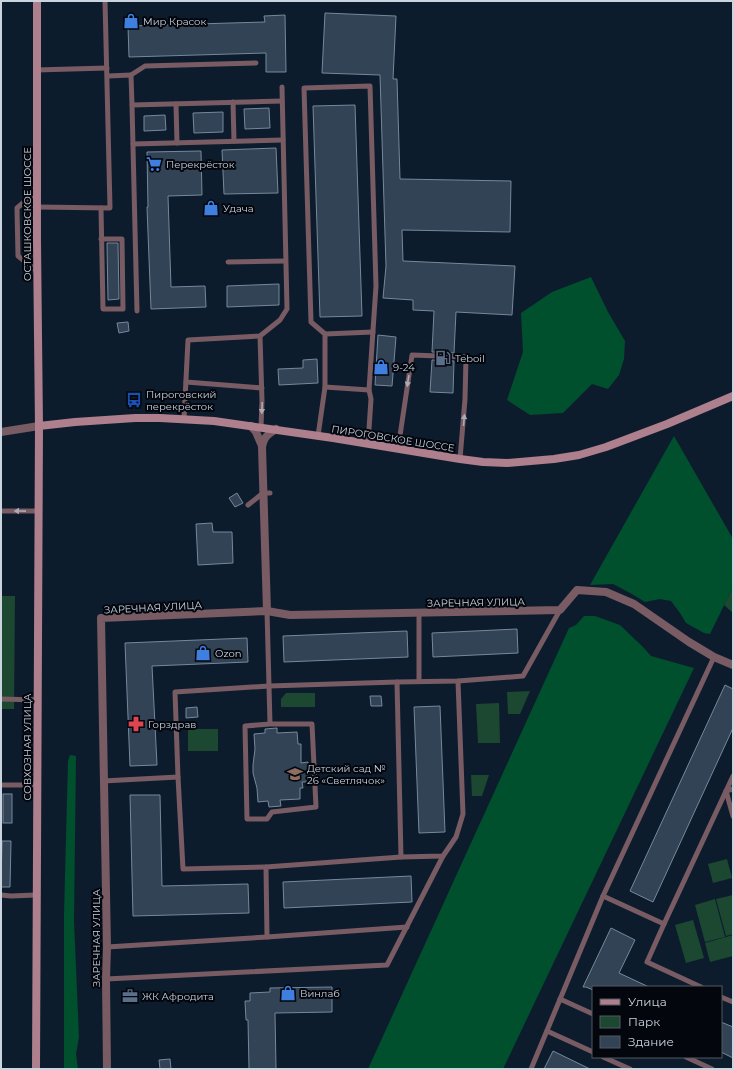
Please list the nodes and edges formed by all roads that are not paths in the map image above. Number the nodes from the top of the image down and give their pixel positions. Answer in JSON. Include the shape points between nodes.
{"nodes":[{"id":1,"x":36,"y":1,"type":"edge"},
{"id":2,"x":105,"y":1,"type":"edge"},
{"id":3,"x":256,"y":63,"type":"dead end"},
{"id":4,"x":108,"y":68,"type":"junction"},
{"id":5,"x":36,"y":70,"type":"junction"},
{"id":6,"x":131,"y":75,"type":"junction"},
{"id":7,"x":108,"y":76,"type":"junction"},
{"id":8,"x":282,"y":87,"type":"dead end"},
{"id":9,"x":282,"y":101,"type":"junction"},
{"id":10,"x":233,"y":102,"type":"junction"},
{"id":11,"x":176,"y":104,"type":"junction"},
{"id":12,"x":132,"y":105,"type":"junction"},
{"id":13,"x":283,"y":140,"type":"junction"},
{"id":14,"x":234,"y":141,"type":"junction"},
{"id":15,"x":177,"y":142,"type":"junction"},
{"id":16,"x":133,"y":144,"type":"junction"},
{"id":17,"x":37,"y":191,"type":"junction"},
{"id":18,"x":37,"y":207,"type":"junction"},
{"id":19,"x":101,"y":208,"type":"junction"},
{"id":20,"x":102,"y":239,"type":"junction"},
{"id":21,"x":286,"y":261,"type":"junction"},
{"id":22,"x":228,"y":262,"type":"dead end"},
{"id":23,"x":37,"y":271,"type":"junction"},
{"id":24,"x":137,"y":311,"type":"dead end"},
{"id":25,"x":373,"y":332,"type":"junction"},
{"id":26,"x":325,"y":334,"type":"junction"},
{"id":27,"x":260,"y":336,"type":"junction"},
{"id":28,"x":186,"y":382,"type":"junction"},
{"id":29,"x":325,"y":387,"type":"junction"},
{"id":30,"x":262,"y":388,"type":"junction"},
{"id":31,"x":369,"y":390,"type":"junction"},
{"id":32,"x":733,"y":396,"type":"edge"},
{"id":33,"x":184,"y":419,"type":"junction"},
{"id":34,"x":39,"y":426,"type":"junction"},
{"id":35,"x":251,"y":426,"type":"junction"},
{"id":36,"x":261,"y":427,"type":"junction"},
{"id":37,"x":276,"y":429,"type":"junction"},
{"id":38,"x":1,"y":432,"type":"edge"},
{"id":39,"x":318,"y":436,"type":"junction"},
{"id":40,"x":368,"y":444,"type":"junction"},
{"id":41,"x":262,"y":447,"type":"junction"},
{"id":42,"x":398,"y":449,"type":"junction"},
{"id":43,"x":460,"y":459,"type":"junction"},
{"id":44,"x":266,"y":493,"type":"junction"},
{"id":45,"x":248,"y":505,"type":"dead end"},
{"id":46,"x":1,"y":510,"type":"edge"},
{"id":47,"x":38,"y":511,"type":"junction"},
{"id":48,"x":560,"y":610,"type":"junction"},
{"id":49,"x":267,"y":611,"type":"junction"},
{"id":50,"x":418,"y":612,"type":"junction"},
{"id":51,"x":714,"y":657,"type":"junction"},
{"id":52,"x":733,"y":665,"type":"edge"},
{"id":53,"x":419,"y":681,"type":"junction"},
{"id":54,"x":458,"y":681,"type":"junction"},
{"id":55,"x":397,"y":682,"type":"junction"},
{"id":56,"x":269,"y":686,"type":"junction"},
{"id":57,"x":1,"y":699,"type":"edge"},
{"id":58,"x":38,"y":700,"type":"junction"},
{"id":59,"x":270,"y":724,"type":"junction"},
{"id":60,"x":733,"y":776,"type":"edge"},
{"id":61,"x":178,"y":777,"type":"junction"},
{"id":62,"x":103,"y":780,"type":"junction"},
{"id":63,"x":1,"y":785,"type":"edge"},
{"id":64,"x":37,"y":785,"type":"junction"},
{"id":65,"x":733,"y":789,"type":"edge"},
{"id":66,"x":726,"y":791,"type":"junction"},
{"id":67,"x":733,"y":816,"type":"edge"},
{"id":68,"x":443,"y":856,"type":"junction"},
{"id":69,"x":401,"y":857,"type":"junction"},
{"id":70,"x":266,"y":867,"type":"junction"},
{"id":71,"x":36,"y":895,"type":"junction"},
{"id":72,"x":1,"y":896,"type":"edge"},
{"id":73,"x":603,"y":896,"type":"junction"},
{"id":74,"x":664,"y":924,"type":"junction"},
{"id":75,"x":407,"y":927,"type":"junction"},
{"id":76,"x":267,"y":937,"type":"junction"},
{"id":77,"x":107,"y":947,"type":"junction"},
{"id":78,"x":106,"y":979,"type":"junction"},
{"id":79,"x":699,"y":986,"type":"edge"},
{"id":80,"x":722,"y":997,"type":"edge"},
{"id":81,"x":560,"y":999,"type":"junction"},
{"id":82,"x":733,"y":1002,"type":"edge"},
{"id":83,"x":592,"y":1014,"type":"edge"},
{"id":84,"x":546,"y":1031,"type":"junction"},
{"id":85,"x":592,"y":1052,"type":"edge"},
{"id":86,"x":606,"y":1058,"type":"edge"},
{"id":87,"x":688,"y":1058,"type":"edge"},
{"id":88,"x":36,"y":1069,"type":"edge"},
{"id":89,"x":107,"y":1069,"type":"edge"},
{"id":90,"x":531,"y":1069,"type":"edge"},
{"id":91,"x":630,"y":1069,"type":"edge"},
{"id":92,"x":712,"y":1069,"type":"edge"}],
"edges":[{"from":1,"to":5,"type":"main road","name":"ОСТАШКОВСКОЕ ШОССЕ"},
{"from":2,"to":4,"type":"lane"},
{"from":3,"to":6,"type":"lane","via":[[145,66]]},
{"from":4,"to":5,"type":"lane"},
{"from":4,"to":7,"type":"lane"},
{"from":5,"to":17,"type":"main road","name":"ОСТАШКОВСКОЕ ШОССЕ"},
{"from":6,"to":7,"type":"lane"},
{"from":6,"to":12,"type":"lane"},
{"from":7,"to":19,"type":"lane","via":[[110,208]]},
{"from":8,"to":9,"type":"lane"},
{"from":9,"to":10,"type":"lane"},
{"from":9,"to":13,"type":"lane"},
{"from":10,"to":11,"type":"lane"},
{"from":10,"to":14,"type":"lane"},
{"from":11,"to":12,"type":"lane"},
{"from":11,"to":15,"type":"lane"},
{"from":12,"to":16,"type":"lane"},
{"from":13,"to":14,"type":"lane"},
{"from":13,"to":21,"type":"lane"},
{"from":14,"to":15,"type":"lane"},
{"from":15,"to":16,"type":"lane"},
{"from":16,"to":24,"type":"lane"},
{"from":17,"to":18,"type":"main road","name":"ОСТАШКОВСКОЕ ШОССЕ"},
{"from":17,"to":23,"type":"lane","via":[[17,208],[18,256]]},
{"from":18,"to":19,"type":"lane"},
{"from":18,"to":23,"type":"main road","name":"ОСТАШКОВСКОЕ ШОССЕ"},
{"from":19,"to":20,"type":"lane"},
{"from":20,"to":20,"type":"lane","via":[[103,309],[123,309],[122,239]]},
{"from":21,"to":22,"type":"lane"},
{"from":21,"to":27,"type":"lane","via":[[287,309],[280,320]]},
{"from":23,"to":34,"type":"main road","name":"ОСТАШКОВСКОЕ ШОССЕ"},
{"from":25,"to":26,"type":"lane"},
{"from":25,"to":26,"type":"lane","via":[[376,286],[370,86],[304,88],[312,322]]},
{"from":25,"to":31,"type":"lane"},
{"from":26,"to":29,"type":"lane"},
{"from":27,"to":28,"type":"lane","via":[[188,340]]},
{"from":27,"to":30,"type":"lane"},
{"from":28,"to":30,"type":"lane"},
{"from":28,"to":33,"type":"lane"},
{"from":29,"to":31,"type":"lane"},
{"from":29,"to":39,"type":"lane"},
{"from":30,"to":36,"type":"lane","one_way":true},
{"from":31,"to":40,"type":"lane","via":[[371,399]]},
{"from":32,"to":43,"type":"main road","name":"ПИРОГОВСКОЕ ШОССЕ","via":[[606,448],[579,455],[507,463]]},
{"from":33,"to":34,"type":"main road","name":"ПИРОГОВСКОЕ ШОССЕ","via":[[118,419]]},
{"from":33,"to":35,"type":"main road","name":"ПИРОГОВСКОЕ ШОССЕ"},
{"from":34,"to":38,"type":"street"},
{"from":34,"to":47,"type":"main road","name":"СОВХОЗНАЯ УЛИЦА"},
{"from":35,"to":36,"type":"main road","name":"ПИРОГОВСКОЕ ШОССЕ"},
{"from":35,"to":41,"type":"street"},
{"from":36,"to":37,"type":"main road","name":"ПИРОГОВСКОЕ ШОССЕ"},
{"from":37,"to":39,"type":"main road","name":"ПИРОГОВСКОЕ ШОССЕ"},
{"from":37,"to":41,"type":"street","via":[[264,439]]},
{"from":39,"to":40,"type":"main road","name":"ПИРОГОВСКОЕ ШОССЕ"},
{"from":40,"to":42,"type":"main road","name":"ПИРОГОВСКОЕ ШОССЕ"},
{"from":41,"to":44,"type":"street"},
{"from":42,"to":43,"type":"main road","name":"ПИРОГОВСКОЕ ШОССЕ"},
{"from":43,"to":42,"type":"lane","one_way":true,"via":[[466,357],[412,355]]},
{"from":44,"to":45,"type":"lane"},
{"from":44,"to":49,"type":"street"},
{"from":47,"to":46,"type":"lane","one_way":true},
{"from":47,"to":58,"type":"main road","name":"СОВХОЗНАЯ УЛИЦА"},
{"from":48,"to":50,"type":"street","name":"ЗАРЕЧНАЯ УЛИЦА"},
{"from":48,"to":51,"type":"street","via":[[577,590],[606,592],[634,604]]},
{"from":48,"to":54,"type":"lane","via":[[523,676]]},
{"from":49,"to":50,"type":"street","name":"ЗАРЕЧНАЯ УЛИЦА","via":[[290,615]]},
{"from":49,"to":56,"type":"lane"},
{"from":49,"to":62,"type":"street","name":"ЗАРЕЧНАЯ УЛИЦА","via":[[100,618]]},
{"from":50,"to":53,"type":"lane"},
{"from":51,"to":52,"type":"street"},
{"from":51,"to":73,"type":"lane"},
{"from":53,"to":54,"type":"lane"},
{"from":53,"to":55,"type":"lane"},
{"from":54,"to":68,"type":"lane","via":[[463,814],[456,837]]},
{"from":55,"to":56,"type":"lane"},
{"from":55,"to":69,"type":"lane"},
{"from":56,"to":59,"type":"lane"},
{"from":56,"to":61,"type":"lane","via":[[175,692]]},
{"from":57,"to":58,"type":"lane"},
{"from":58,"to":64,"type":"main road","name":"СОВХОЗНАЯ УЛИЦА"},
{"from":59,"to":59,"type":"lane","via":[[245,726],[247,820],[267,819],[272,812],[316,808],[312,724]]},
{"from":60,"to":66,"type":"lane"},
{"from":61,"to":62,"type":"lane"},
{"from":61,"to":70,"type":"lane","via":[[183,869]]},
{"from":62,"to":77,"type":"street","name":"ЗАРЕЧНАЯ УЛИЦА"},
{"from":63,"to":64,"type":"lane"},
{"from":64,"to":71,"type":"main road","name":"СОВХОЗНАЯ УЛИЦА"},
{"from":65,"to":66,"type":"lane"},
{"from":66,"to":67,"type":"lane"},
{"from":66,"to":74,"type":"lane"},
{"from":68,"to":69,"type":"lane"},
{"from":68,"to":75,"type":"lane"},
{"from":69,"to":70,"type":"lane"},
{"from":70,"to":76,"type":"lane"},
{"from":71,"to":72,"type":"lane"},
{"from":71,"to":88,"type":"main road","name":"СОВХОЗНАЯ УЛИЦА"},
{"from":73,"to":74,"type":"lane"},
{"from":73,"to":81,"type":"lane"},
{"from":74,"to":79,"type":"lane","via":[[647,962]]},
{"from":75,"to":76,"type":"lane"},
{"from":75,"to":78,"type":"lane","via":[[387,965]]},
{"from":76,"to":77,"type":"lane"},
{"from":77,"to":78,"type":"street","name":"ЗАРЕЧНАЯ УЛИЦА"},
{"from":78,"to":89,"type":"street","name":"ЗАРЕЧНАЯ УЛИЦА"},
{"from":80,"to":82,"type":"lane"},
{"from":81,"to":83,"type":"lane"},
{"from":81,"to":84,"type":"lane"},
{"from":84,"to":85,"type":"lane"},
{"from":84,"to":90,"type":"lane"},
{"from":86,"to":91,"type":"lane"},
{"from":87,"to":92,"type":"lane"}]}
